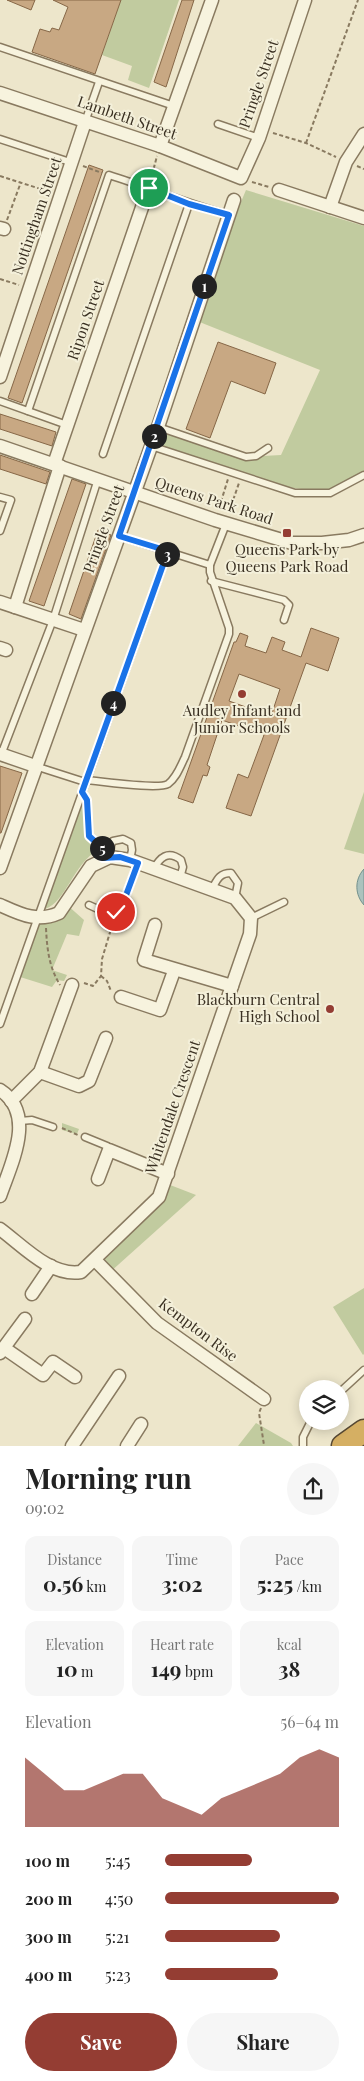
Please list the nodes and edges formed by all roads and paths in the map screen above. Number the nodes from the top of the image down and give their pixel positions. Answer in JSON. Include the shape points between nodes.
{"nodes":[{"id":1,"x":212,"y":0,"type":"edge"},
{"id":2,"x":306,"y":0,"type":"edge"},
{"id":3,"x":358,"y":0,"type":"edge"},
{"id":4,"x":0,"y":47,"type":"edge"},
{"id":5,"x":99,"y":82,"type":"junction"},
{"id":6,"x":0,"y":93,"type":"edge"},
{"id":7,"x":174,"y":106,"type":"junction"},
{"id":8,"x":85,"y":122,"type":"junction"},
{"id":9,"x":218,"y":124,"type":"dead end"},
{"id":10,"x":260,"y":133,"type":"junction"},
{"id":11,"x":364,"y":134,"type":"edge"},
{"id":12,"x":0,"y":140,"type":"edge"},
{"id":13,"x":306,"y":143,"type":"junction"},
{"id":14,"x":160,"y":146,"type":"junction"},
{"id":15,"x":346,"y":162,"type":"junction"},
{"id":16,"x":73,"y":163,"type":"junction"},
{"id":17,"x":109,"y":175,"type":"junction"},
{"id":18,"x":0,"y":176,"type":"edge"},
{"id":19,"x":242,"y":178,"type":"junction"},
{"id":20,"x":21,"y":182,"type":"junction"},
{"id":21,"x":149,"y":188,"type":"junction"},
{"id":22,"x":279,"y":190,"type":"joint"},
{"id":23,"x":62,"y":195,"type":"junction"},
{"id":24,"x":234,"y":200,"type":"dead end"},
{"id":25,"x":189,"y":204,"type":"junction"},
{"id":26,"x":330,"y":207,"type":"junction"},
{"id":27,"x":229,"y":215,"type":"junction"},
{"id":28,"x":364,"y":218,"type":"edge"},
{"id":29,"x":2,"y":229,"type":"edge"},
{"id":30,"x":0,"y":279,"type":"edge"},
{"id":31,"x":30,"y":289,"type":"junction"},
{"id":32,"x":3,"y":360,"type":"edge"},
{"id":33,"x":0,"y":377,"type":"edge"},
{"id":34,"x":0,"y":401,"type":"edge"},
{"id":35,"x":28,"y":411,"type":"junction"},
{"id":36,"x":67,"y":425,"type":"junction"},
{"id":37,"x":158,"y":427,"type":"junction"},
{"id":38,"x":0,"y":446,"type":"edge"},
{"id":39,"x":151,"y":446,"type":"junction"},
{"id":40,"x":268,"y":448,"type":"dead end"},
{"id":41,"x":103,"y":454,"type":"dead end"},
{"id":42,"x":57,"y":465,"type":"junction"},
{"id":43,"x":230,"y":472,"type":"junction"},
{"id":44,"x":241,"y":475,"type":"junction"},
{"id":45,"x":364,"y":475,"type":"edge"},
{"id":46,"x":98,"y":479,"type":"junction"},
{"id":47,"x":134,"y":492,"type":"junction"},
{"id":48,"x":0,"y":497,"type":"edge"},
{"id":49,"x":220,"y":522,"type":"junction"},
{"id":50,"x":0,"y":531,"type":"edge"},
{"id":51,"x":364,"y":534,"type":"edge"},
{"id":52,"x":119,"y":536,"type":"junction"},
{"id":53,"x":168,"y":551,"type":"junction"},
{"id":54,"x":210,"y":565,"type":"junction"},
{"id":55,"x":211,"y":580,"type":"junction"},
{"id":56,"x":0,"y":602,"type":"edge"},
{"id":57,"x":15,"y":607,"type":"junction"},
{"id":58,"x":53,"y":620,"type":"junction"},
{"id":59,"x":284,"y":620,"type":"dead end"},
{"id":60,"x":84,"y":630,"type":"junction"},
{"id":61,"x":1,"y":754,"type":"edge"},
{"id":62,"x":36,"y":766,"type":"junction"},
{"id":63,"x":85,"y":781,"type":"junction"},
{"id":64,"x":82,"y":792,"type":"junction"},
{"id":65,"x":107,"y":858,"type":"junction"},
{"id":66,"x":134,"y":862,"type":"junction"},
{"id":67,"x":0,"y":868,"type":"edge"},
{"id":68,"x":153,"y":870,"type":"junction"},
{"id":69,"x":180,"y":878,"type":"junction"},
{"id":70,"x":212,"y":889,"type":"junction"},
{"id":71,"x":235,"y":898,"type":"junction"},
{"id":72,"x":284,"y":902,"type":"dead end"},
{"id":73,"x":0,"y":905,"type":"edge"},
{"id":74,"x":89,"y":906,"type":"dead end"},
{"id":75,"x":116,"y":912,"type":"junction"},
{"id":76,"x":41,"y":918,"type":"junction"},
{"id":77,"x":250,"y":918,"type":"junction"},
{"id":78,"x":155,"y":925,"type":"dead end"},
{"id":79,"x":174,"y":971,"type":"junction"},
{"id":80,"x":100,"y":976,"type":"junction"},
{"id":81,"x":232,"y":986,"type":"junction"},
{"id":82,"x":71,"y":988,"type":"junction"},
{"id":83,"x":121,"y":997,"type":"joint"},
{"id":84,"x":0,"y":1024,"type":"edge"},
{"id":85,"x":106,"y":1038,"type":"dead end"},
{"id":86,"x":40,"y":1072,"type":"junction"},
{"id":87,"x":0,"y":1090,"type":"edge"},
{"id":88,"x":11,"y":1101,"type":"junction"},
{"id":89,"x":20,"y":1121,"type":"junction"},
{"id":90,"x":53,"y":1127,"type":"joint"},
{"id":91,"x":85,"y":1137,"type":"joint"},
{"id":92,"x":109,"y":1150,"type":"junction"},
{"id":93,"x":168,"y":1174,"type":"junction"},
{"id":94,"x":98,"y":1179,"type":"dead end"},
{"id":95,"x":0,"y":1196,"type":"edge"},
{"id":96,"x":0,"y":1229,"type":"edge"},
{"id":97,"x":95,"y":1260,"type":"junction"},
{"id":98,"x":51,"y":1266,"type":"junction"},
{"id":99,"x":32,"y":1294,"type":"dead end"},
{"id":100,"x":25,"y":1319,"type":"dead end"},
{"id":101,"x":2,"y":1351,"type":"edge"},
{"id":102,"x":364,"y":1370,"type":"edge"},
{"id":103,"x":119,"y":1376,"type":"dead end"},
{"id":104,"x":75,"y":1377,"type":"dead end"},
{"id":105,"x":349,"y":1384,"type":"edge"},
{"id":106,"x":264,"y":1399,"type":"joint"},
{"id":107,"x":141,"y":1424,"type":"dead end"},
{"id":108,"x":307,"y":1430,"type":"edge"},
{"id":109,"x":364,"y":1431,"type":"edge"},
{"id":110,"x":133,"y":1444,"type":"edge"},
{"id":111,"x":264,"y":1445,"type":"dead end"},
{"id":112,"x":72,"y":1446,"type":"edge"},
{"id":113,"x":303,"y":1446,"type":"edge"},
{"id":114,"x":344,"y":1446,"type":"edge"}],
"edges":[{"from":1,"to":7,"type":"street"},
{"from":2,"to":10,"type":"street","name":"Pringle Street"},
{"from":3,"to":13,"type":"path"},
{"from":4,"to":5,"type":"lane"},
{"from":5,"to":7,"type":"lane"},
{"from":5,"to":8,"type":"lane"},
{"from":6,"to":8,"type":"street","name":"Lambeth Street"},
{"from":7,"to":14,"type":"street"},
{"from":8,"to":14,"type":"street","name":"Lambeth Street"},
{"from":8,"to":16,"type":"street","name":"Nottingham Street"},
{"from":9,"to":10,"type":"lane"},
{"from":10,"to":13,"type":"path"},
{"from":10,"to":19,"type":"street","name":"Pringle Street"},
{"from":11,"to":15,"type":"street"},
{"from":12,"to":16,"type":"lane"},
{"from":13,"to":15,"type":"path"},
{"from":14,"to":19,"type":"street","name":"Lambeth Street"},
{"from":14,"to":21,"type":"path"},
{"from":15,"to":26,"type":"street"},
{"from":16,"to":17,"type":"path"},
{"from":16,"to":23,"type":"street","name":"Nottingham Street"},
{"from":17,"to":21,"type":"lane"},
{"from":17,"to":35,"type":"lane"},
{"from":18,"to":20,"type":"path"},
{"from":19,"to":22,"type":"path"},
{"from":20,"to":23,"type":"path"},
{"from":20,"to":29,"type":"path"},
{"from":21,"to":25,"type":"lane"},
{"from":21,"to":36,"type":"street","name":"Ripon Street"},
{"from":22,"to":26,"type":"street"},
{"from":23,"to":31,"type":"street","name":"Nottingham Street"},
{"from":24,"to":27,"type":"street","name":"Pringle Street"},
{"from":25,"to":27,"type":"lane"},
{"from":25,"to":41,"type":"lane"},
{"from":26,"to":28,"type":"street"},
{"from":27,"to":37,"type":"street","name":"Pringle Street"},
{"from":30,"to":31,"type":"path"},
{"from":31,"to":32,"type":"street","name":"Nottingham Street"},
{"from":32,"to":33,"type":"street","name":"Nottingham Street"},
{"from":34,"to":35,"type":"lane"},
{"from":35,"to":36,"type":"lane"},
{"from":36,"to":42,"type":"street","name":"Ripon Street"},
{"from":37,"to":39,"type":"street","name":"Pringle Street"},
{"from":37,"to":40,"type":"lane","via":[[246,457],[256,456]]},
{"from":38,"to":42,"type":"street","name":"Queens Park Road"},
{"from":39,"to":43,"type":"lane"},
{"from":39,"to":47,"type":"street","name":"Pringle Street"},
{"from":42,"to":46,"type":"street","name":"Queens Park Road"},
{"from":42,"to":57,"type":"street","name":"Ripon Street"},
{"from":43,"to":44,"type":"lane"},
{"from":43,"to":49,"type":"path"},
{"from":44,"to":45,"type":"lane","via":[[295,493],[330,493]]},
{"from":44,"to":49,"type":"path"},
{"from":46,"to":47,"type":"street","name":"Queens Park Road"},
{"from":46,"to":58,"type":"lane"},
{"from":47,"to":49,"type":"street","name":"Queens Park Road"},
{"from":47,"to":52,"type":"street","name":"Pringle Street"},
{"from":48,"to":50,"type":"lane","via":[[11,500]]},
{"from":49,"to":51,"type":"street","name":"Queens Park Road","via":[[292,543],[322,544]]},
{"from":49,"to":54,"type":"lane"},
{"from":52,"to":53,"type":"lane"},
{"from":52,"to":60,"type":"street","name":"Pringle Street"},
{"from":53,"to":54,"type":"lane"},
{"from":53,"to":63,"type":"lane"},
{"from":54,"to":55,"type":"lane"},
{"from":55,"to":59,"type":"lane","via":[[284,600],[289,605]]},
{"from":55,"to":63,"type":"lane","via":[[229,634],[176,776],[166,785],[152,788]]},
{"from":56,"to":57,"type":"street"},
{"from":57,"to":58,"type":"street"},
{"from":58,"to":60,"type":"street"},
{"from":58,"to":61,"type":"lane"},
{"from":60,"to":62,"type":"street","name":"Pringle Street"},
{"from":61,"to":62,"type":"street"},
{"from":62,"to":63,"type":"lane"},
{"from":62,"to":67,"type":"street","name":"Pringle Street"},
{"from":63,"to":64,"type":"lane"},
{"from":64,"to":65,"type":"path","via":[[87,800],[89,836]]},
{"from":64,"to":76,"type":"lane"},
{"from":65,"to":66,"type":"street"},
{"from":65,"to":66,"type":"lane","via":[[113,841],[123,839],[131,843]]},
{"from":65,"to":76,"type":"street","via":[[90,866],[59,913]]},
{"from":66,"to":68,"type":"street"},
{"from":66,"to":75,"type":"lane","via":[[122,906]]},
{"from":68,"to":69,"type":"street"},
{"from":68,"to":69,"type":"lane","via":[[159,858],[175,856],[181,860]]},
{"from":69,"to":70,"type":"street"},
{"from":70,"to":71,"type":"street"},
{"from":70,"to":71,"type":"lane","via":[[218,877],[231,873],[238,883]]},
{"from":71,"to":77,"type":"street"},
{"from":72,"to":77,"type":"lane"},
{"from":73,"to":76,"type":"street","via":[[22,915]]},
{"from":74,"to":75,"type":"lane"},
{"from":75,"to":80,"type":"path"},
{"from":76,"to":82,"type":"path","via":[[53,974],[60,985]]},
{"from":76,"to":84,"type":"lane"},
{"from":77,"to":81,"type":"street","name":"Whitendale Crescent","via":[[250,934]]},
{"from":78,"to":79,"type":"street","via":[[144,960]]},
{"from":79,"to":81,"type":"street"},
{"from":79,"to":83,"type":"street","via":[[160,1010]]},
{"from":80,"to":82,"type":"path","via":[[93,986],[82,982]]},
{"from":80,"to":83,"type":"path","via":[[107,981],[109,990]]},
{"from":81,"to":93,"type":"street","name":"Whitendale Crescent"},
{"from":82,"to":86,"type":"street"},
{"from":85,"to":86,"type":"street","via":[[89,1081],[79,1086]]},
{"from":86,"to":88,"type":"street"},
{"from":87,"to":88,"type":"street"},
{"from":88,"to":89,"type":"street"},
{"from":89,"to":90,"type":"lane","via":[[32,1120]]},
{"from":89,"to":95,"type":"street","via":[[16,1147]]},
{"from":90,"to":91,"type":"path"},
{"from":91,"to":92,"type":"lane","via":[[107,1146]]},
{"from":92,"to":93,"type":"street"},
{"from":92,"to":94,"type":"street"},
{"from":93,"to":97,"type":"street","name":"Whitendale Crescent","via":[[159,1197]]},
{"from":96,"to":98,"type":"street","name":"Whitendale Crescent"},
{"from":97,"to":98,"type":"street","name":"Whitendale Crescent","via":[[81,1272],[71,1274]]},
{"from":97,"to":106,"type":"street","name":"Kempton Rise","via":[[157,1323]]},
{"from":98,"to":99,"type":"street"},
{"from":100,"to":101,"type":"street"},
{"from":101,"to":104,"type":"street","via":[[43,1375],[53,1362]]},
{"from":102,"to":105,"type":"lane"},
{"from":103,"to":112,"type":"street"},
{"from":106,"to":111,"type":"path","via":[[259,1413]]},
{"from":107,"to":110,"type":"street"},
{"from":108,"to":113,"type":"lane"},
{"from":109,"to":114,"type":"highway"}]}
